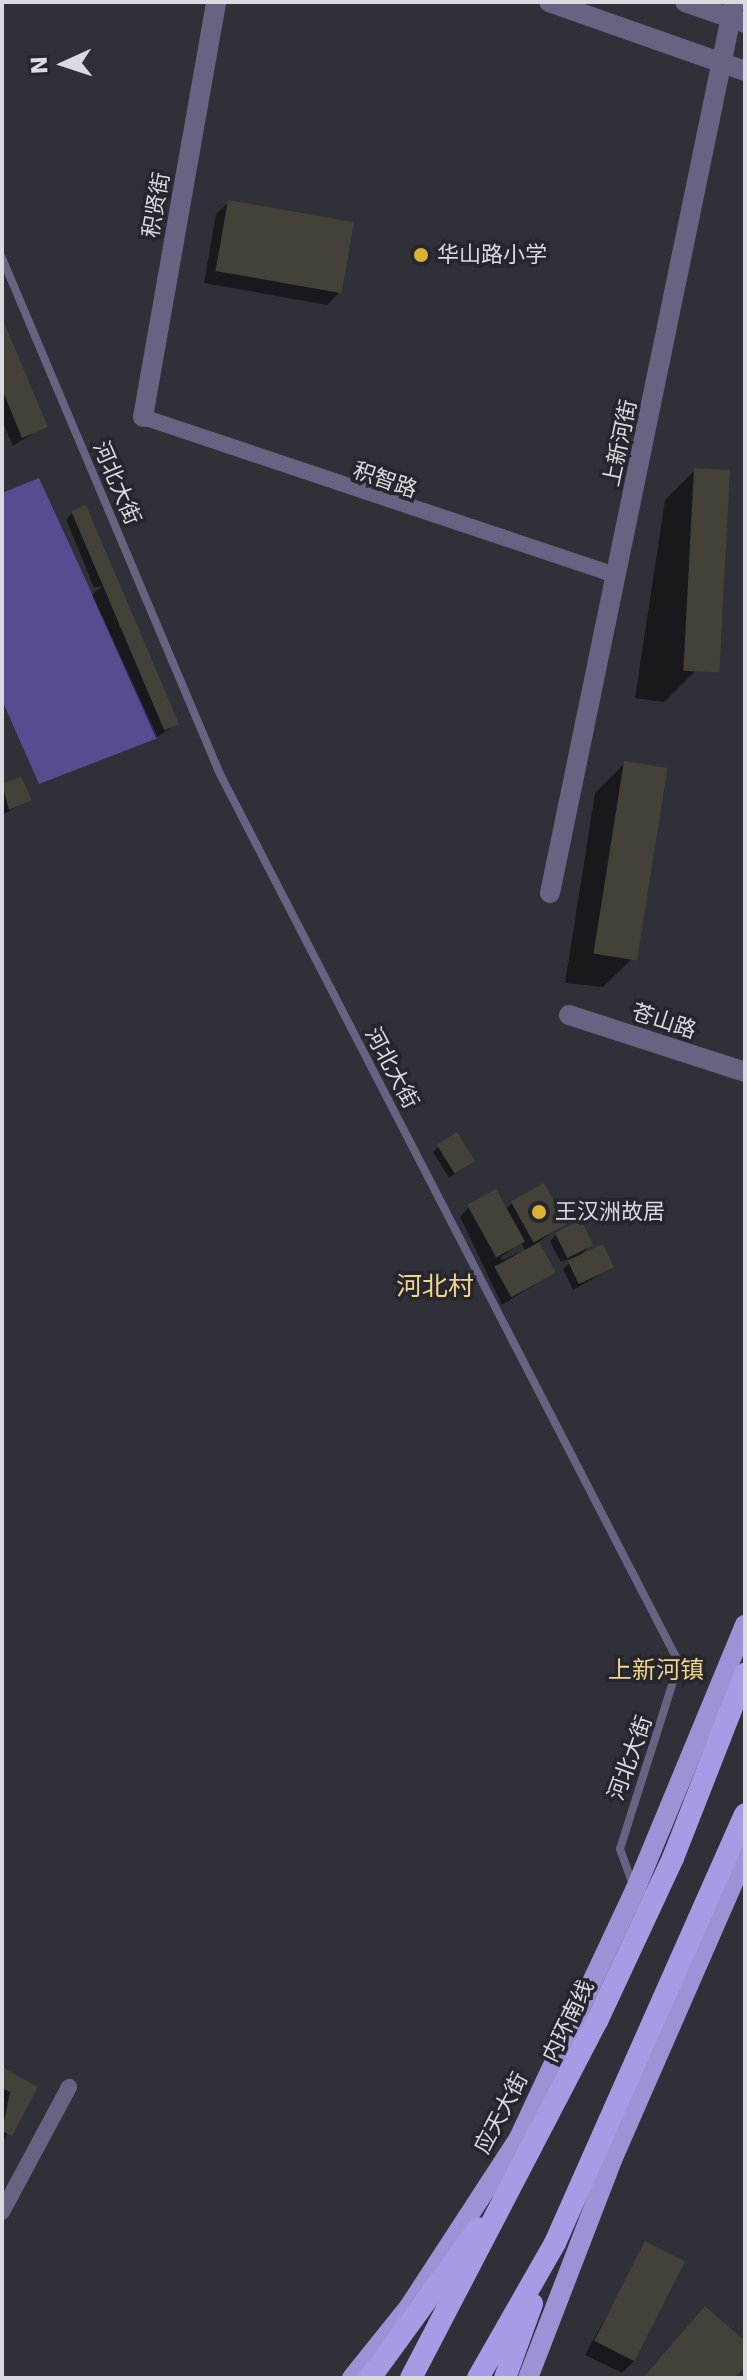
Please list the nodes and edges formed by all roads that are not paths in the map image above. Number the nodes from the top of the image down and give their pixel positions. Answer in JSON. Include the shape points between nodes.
{"nodes":[{"id":1,"x":216,"y":2,"type":"edge"},
{"id":2,"x":549,"y":2,"type":"edge"},
{"id":3,"x":685,"y":2,"type":"edge"},
{"id":4,"x":737,"y":14,"type":"edge"},
{"id":5,"x":723,"y":63,"type":"junction"},
{"id":6,"x":745,"y":71,"type":"edge"},
{"id":7,"x":2,"y":258,"type":"edge"},
{"id":8,"x":143,"y":417,"type":"joint"},
{"id":9,"x":617,"y":576,"type":"junction"},
{"id":10,"x":550,"y":893,"type":"dead end"},
{"id":11,"x":569,"y":1015,"type":"dead end"},
{"id":12,"x":745,"y":1072,"type":"edge"},
{"id":13,"x":745,"y":1625,"type":"edge"},
{"id":14,"x":745,"y":1674,"type":"edge"},
{"id":15,"x":745,"y":1814,"type":"edge"},
{"id":16,"x":745,"y":1855,"type":"edge"},
{"id":17,"x":636,"y":1888,"type":"junction"},
{"id":18,"x":69,"y":2087,"type":"dead end"},
{"id":19,"x":531,"y":2155,"type":"junction"},
{"id":20,"x":2,"y":2212,"type":"edge"},
{"id":21,"x":555,"y":2243,"type":"junction"},
{"id":22,"x":352,"y":2378,"type":"edge"},
{"id":23,"x":370,"y":2378,"type":"edge"},
{"id":24,"x":411,"y":2378,"type":"edge"},
{"id":25,"x":478,"y":2378,"type":"edge"},
{"id":26,"x":505,"y":2378,"type":"edge"},
{"id":27,"x":528,"y":2378,"type":"edge"}],
"edges":[{"from":1,"to":8,"type":"street","name":"积贤街"},
{"from":2,"to":5,"type":"street"},
{"from":3,"to":4,"type":"street"},
{"from":4,"to":5,"type":"street","name":"上新河街"},
{"from":5,"to":6,"type":"street"},
{"from":5,"to":9,"type":"street","name":"上新河街"},
{"from":7,"to":17,"type":"lane","name":"河北大街","via":[[220,774],[679,1663],[620,1849]]},
{"from":8,"to":9,"type":"street","name":"积智路"},
{"from":9,"to":10,"type":"street","name":"上新河街"},
{"from":11,"to":12,"type":"street","name":"苍山路"},
{"from":13,"to":17,"type":"main road","name":"应天大街"},
{"from":14,"to":19,"type":"highway","name":"内环南线","via":[[673,1858]]},
{"from":15,"to":21,"type":"highway"},
{"from":16,"to":27,"type":"main road","via":[[612,2160]]},
{"from":17,"to":22,"type":"main road","name":"应天大街","via":[[518,2140],[409,2307]]},
{"from":18,"to":20,"type":"street"},
{"from":19,"to":23,"type":"highway"},
{"from":19,"to":24,"type":"highway","name":"内环南线"},
{"from":21,"to":25,"type":"highway"},
{"from":21,"to":26,"type":"highway"}]}
